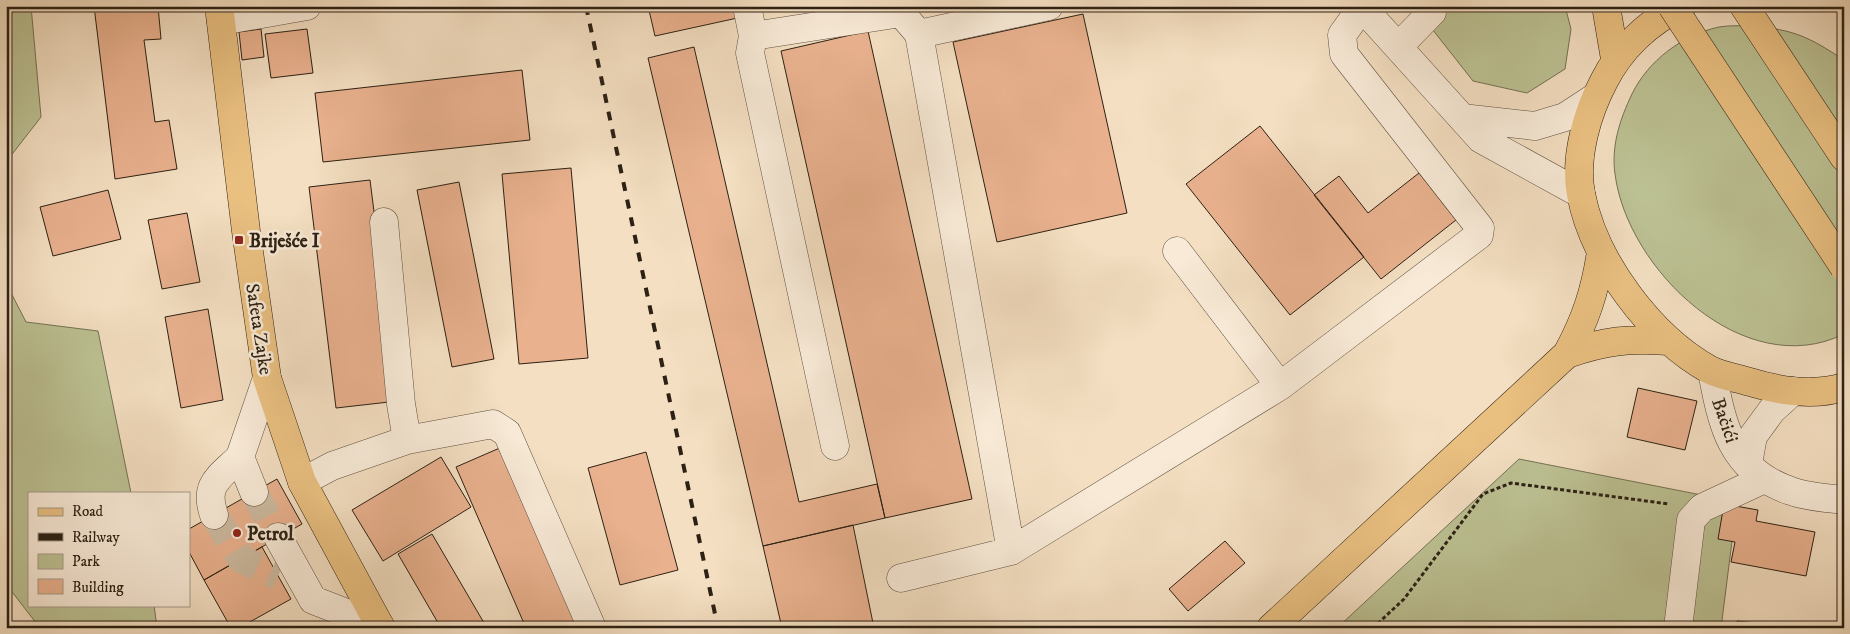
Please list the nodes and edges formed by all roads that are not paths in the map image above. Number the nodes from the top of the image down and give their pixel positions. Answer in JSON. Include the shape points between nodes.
{"nodes":[{"id":1,"x":307,"y":6,"type":"edge"},
{"id":2,"x":747,"y":6,"type":"edge"},
{"id":3,"x":1049,"y":6,"type":"edge"},
{"id":4,"x":1432,"y":6,"type":"edge"},
{"id":5,"x":1606,"y":6,"type":"edge"},
{"id":6,"x":1672,"y":6,"type":"edge"},
{"id":7,"x":1682,"y":6,"type":"edge"},
{"id":8,"x":1744,"y":6,"type":"edge"},
{"id":9,"x":1362,"y":7,"type":"edge"},
{"id":10,"x":251,"y":11,"type":"edge"},
{"id":11,"x":220,"y":14,"type":"edge"},
{"id":12,"x":919,"y":34,"type":"junction"},
{"id":13,"x":753,"y":36,"type":"junction"},
{"id":14,"x":1399,"y":46,"type":"junction"},
{"id":15,"x":1615,"y":59,"type":"junction"},
{"id":16,"x":1594,"y":98,"type":"junction"},
{"id":17,"x":1462,"y":118,"type":"junction"},
{"id":18,"x":1844,"y":157,"type":"edge"},
{"id":19,"x":1581,"y":194,"type":"junction"},
{"id":20,"x":384,"y":222,"type":"dead end"},
{"id":21,"x":1177,"y":251,"type":"dead end"},
{"id":22,"x":1601,"y":252,"type":"junction"},
{"id":23,"x":1844,"y":267,"type":"edge"},
{"id":24,"x":1668,"y":341,"type":"junction"},
{"id":25,"x":1568,"y":354,"type":"junction"},
{"id":26,"x":1712,"y":370,"type":"junction"},
{"id":27,"x":267,"y":378,"type":"junction"},
{"id":28,"x":1280,"y":386,"type":"junction"},
{"id":29,"x":1843,"y":388,"type":"edge"},
{"id":30,"x":1793,"y":391,"type":"junction"},
{"id":31,"x":407,"y":440,"type":"junction"},
{"id":32,"x":834,"y":446,"type":"dead end"},
{"id":33,"x":240,"y":457,"type":"junction"},
{"id":34,"x":1756,"y":472,"type":"junction"},
{"id":35,"x":302,"y":482,"type":"junction"},
{"id":36,"x":254,"y":492,"type":"tunnel mouth"},
{"id":37,"x":1844,"y":500,"type":"edge"},
{"id":38,"x":214,"y":515,"type":"tunnel mouth"},
{"id":39,"x":278,"y":538,"type":"tunnel mouth"},
{"id":40,"x":1011,"y":552,"type":"junction"},
{"id":41,"x":901,"y":578,"type":"dead end"},
{"id":42,"x":380,"y":627,"type":"edge"},
{"id":43,"x":592,"y":628,"type":"edge"},
{"id":44,"x":1271,"y":628,"type":"edge"},
{"id":45,"x":1678,"y":628,"type":"edge"}],
"edges":[{"from":1,"to":10,"type":"street"},
{"from":2,"to":13,"type":"street"},
{"from":3,"to":12,"type":"street"},
{"from":4,"to":14,"type":"street","via":[[1432,12]]},
{"from":5,"to":15,"type":"main road"},
{"from":6,"to":23,"type":"main road","bridge":true},
{"from":7,"to":15,"type":"main road","via":[[1644,30]]},
{"from":8,"to":18,"type":"main road"},
{"from":9,"to":14,"type":"street"},
{"from":9,"to":28,"type":"street","via":[[1342,35],[1344,54],[1480,228],[1479,234]]},
{"from":10,"to":11,"type":"street"},
{"from":11,"to":27,"type":"main road","name":"Safeta Zajke"},
{"from":12,"to":13,"type":"street","via":[[901,13]]},
{"from":12,"to":40,"type":"street"},
{"from":13,"to":32,"type":"street","via":[[750,53]]},
{"from":14,"to":17,"type":"street"},
{"from":15,"to":16,"type":"main road"},
{"from":16,"to":17,"type":"street","via":[[1565,117],[1535,126]]},
{"from":16,"to":19,"type":"main road","via":[[1580,163]]},
{"from":17,"to":19,"type":"street","via":[[1480,139]]},
{"from":19,"to":22,"type":"main road"},
{"from":20,"to":31,"type":"street"},
{"from":21,"to":28,"type":"street"},
{"from":22,"to":24,"type":"main road","via":[[1627,293]]},
{"from":22,"to":25,"type":"main road","via":[[1596,287]]},
{"from":24,"to":25,"type":"main road","via":[[1634,338],[1600,343]]},
{"from":24,"to":26,"type":"main road"},
{"from":25,"to":44,"type":"main road"},
{"from":26,"to":30,"type":"main road"},
{"from":26,"to":34,"type":"street","name":"Bačići","via":[[1719,411],[1730,442]]},
{"from":27,"to":33,"type":"street"},
{"from":27,"to":35,"type":"main road","name":"Safeta Zajke"},
{"from":28,"to":40,"type":"street"},
{"from":29,"to":30,"type":"main road"},
{"from":30,"to":34,"type":"street","name":"Bačići","via":[[1772,410],[1753,436]]},
{"from":31,"to":35,"type":"street","via":[[332,466]]},
{"from":31,"to":43,"type":"street","via":[[493,424],[507,432]]},
{"from":33,"to":36,"type":"street"},
{"from":33,"to":38,"type":"street","via":[[212,484],[209,502]]},
{"from":34,"to":37,"type":"street","name":"Bačići","via":[[1792,492]]},
{"from":34,"to":45,"type":"street","via":[[1702,508],[1691,520]]},
{"from":35,"to":42,"type":"main road","name":"Safeta Zajke"},
{"from":39,"to":42,"type":"street","via":[[289,577],[313,600]]},
{"from":40,"to":41,"type":"street"}]}
